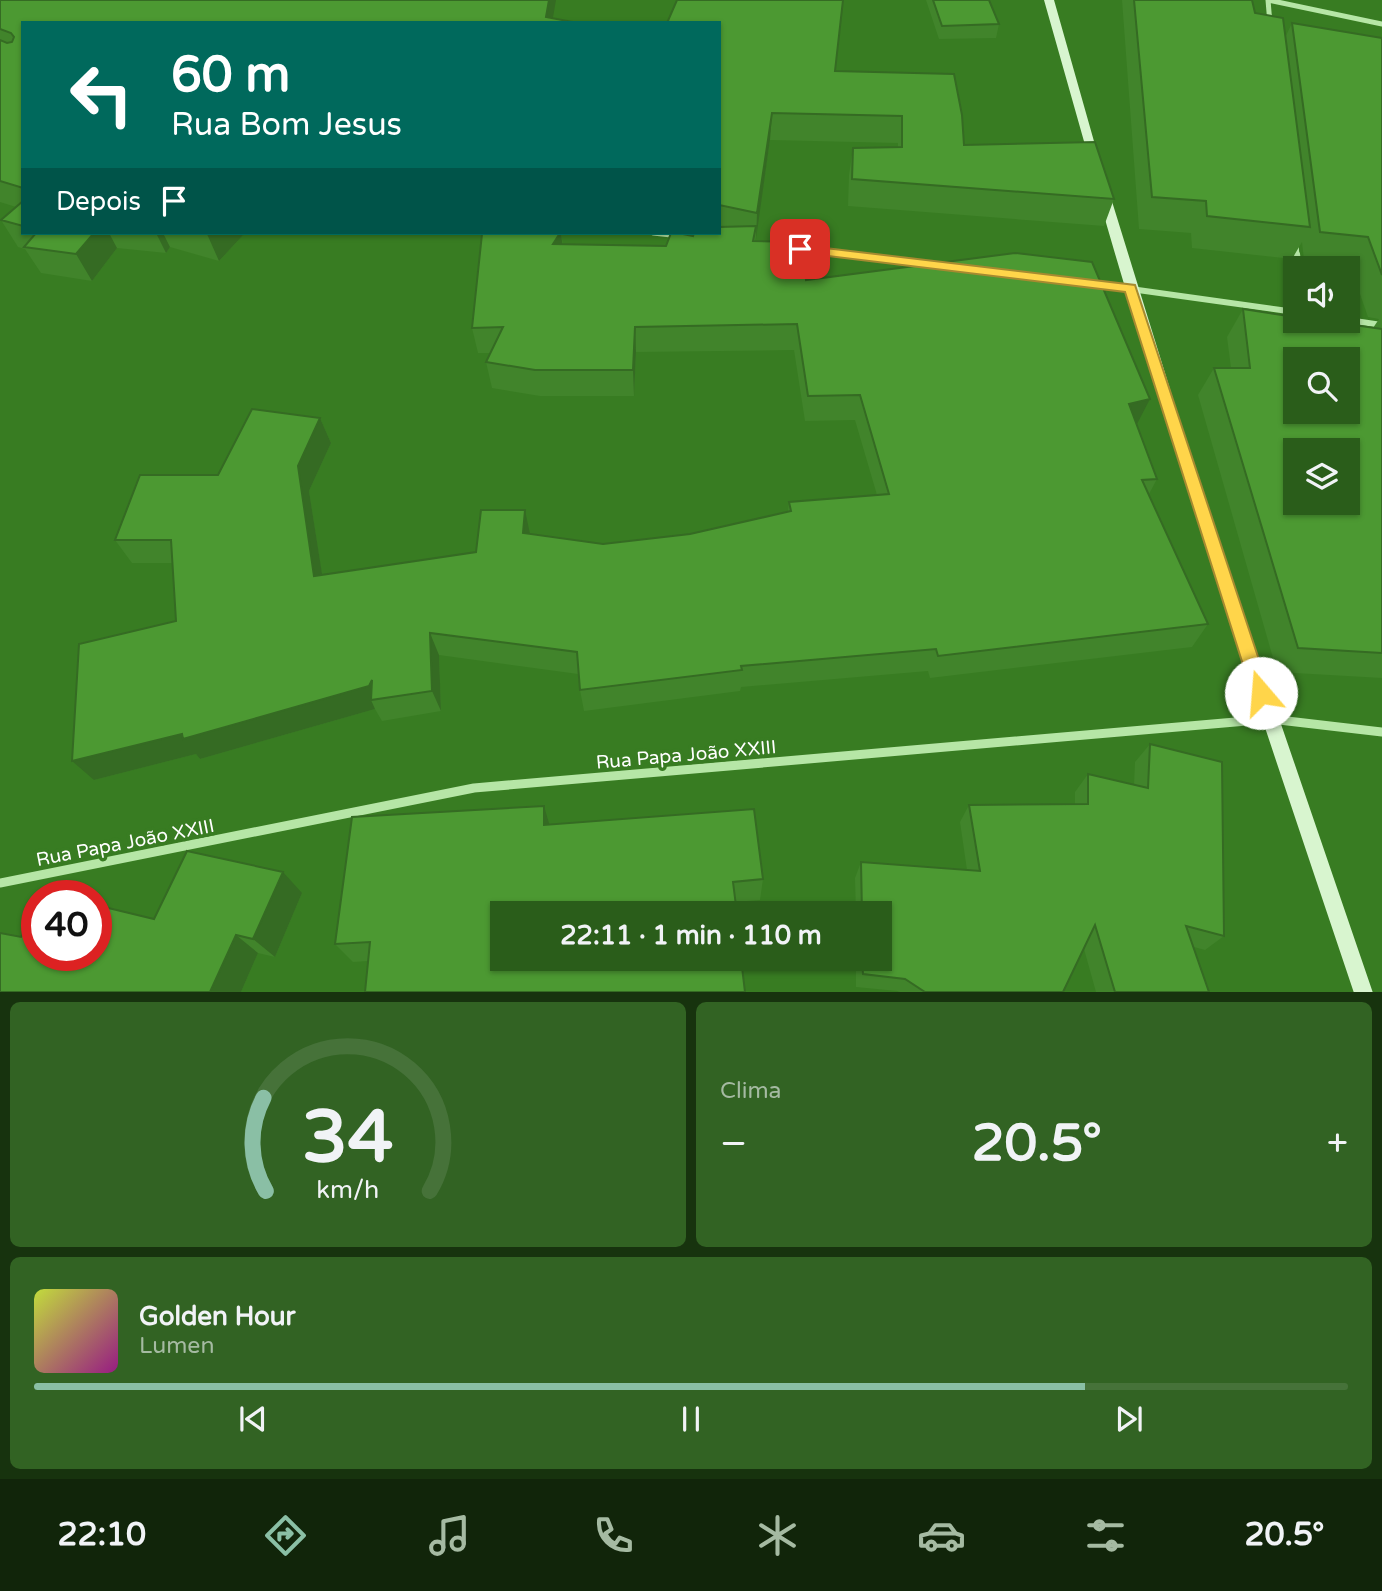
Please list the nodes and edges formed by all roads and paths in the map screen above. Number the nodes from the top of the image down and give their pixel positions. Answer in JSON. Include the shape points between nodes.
{"nodes":[{"id":1,"x":1049,"y":0,"type":"edge"},
{"id":2,"x":1268,"y":0,"type":"edge"},
{"id":3,"x":1382,"y":24,"type":"edge"},
{"id":4,"x":1271,"y":27,"type":"edge"},
{"id":5,"x":672,"y":235,"type":"edge"},
{"id":6,"x":692,"y":237,"type":"edge"},
{"id":7,"x":1295,"y":241,"type":"edge"},
{"id":8,"x":784,"y":247,"type":"edge"},
{"id":9,"x":1297,"y":256,"type":"edge"},
{"id":10,"x":943,"y":266,"type":"edge"},
{"id":11,"x":1090,"y":284,"type":"edge"},
{"id":12,"x":1130,"y":288,"type":"junction"},
{"id":13,"x":1283,"y":310,"type":"edge"},
{"id":14,"x":1360,"y":322,"type":"edge"},
{"id":15,"x":1382,"y":325,"type":"edge"},
{"id":16,"x":1270,"y":719,"type":"junction"},
{"id":17,"x":1382,"y":732,"type":"edge"},
{"id":18,"x":0,"y":883,"type":"edge"},
{"id":19,"x":1364,"y":992,"type":"edge"}],
"edges":[{"from":1,"to":12,"type":"street"},
{"from":2,"to":3,"type":"street"},
{"from":2,"to":4,"type":"street"},
{"from":5,"to":6,"type":"street"},
{"from":7,"to":9,"type":"street"},
{"from":8,"to":10,"type":"street"},
{"from":11,"to":12,"type":"street"},
{"from":12,"to":13,"type":"street"},
{"from":12,"to":16,"type":"street"},
{"from":14,"to":15,"type":"street"},
{"from":16,"to":17,"type":"street","name":"Rua Papa João XXIII"},
{"from":16,"to":18,"type":"street","name":"Rua Papa João XXIII","via":[[474,788]]},
{"from":16,"to":19,"type":"street"}]}
